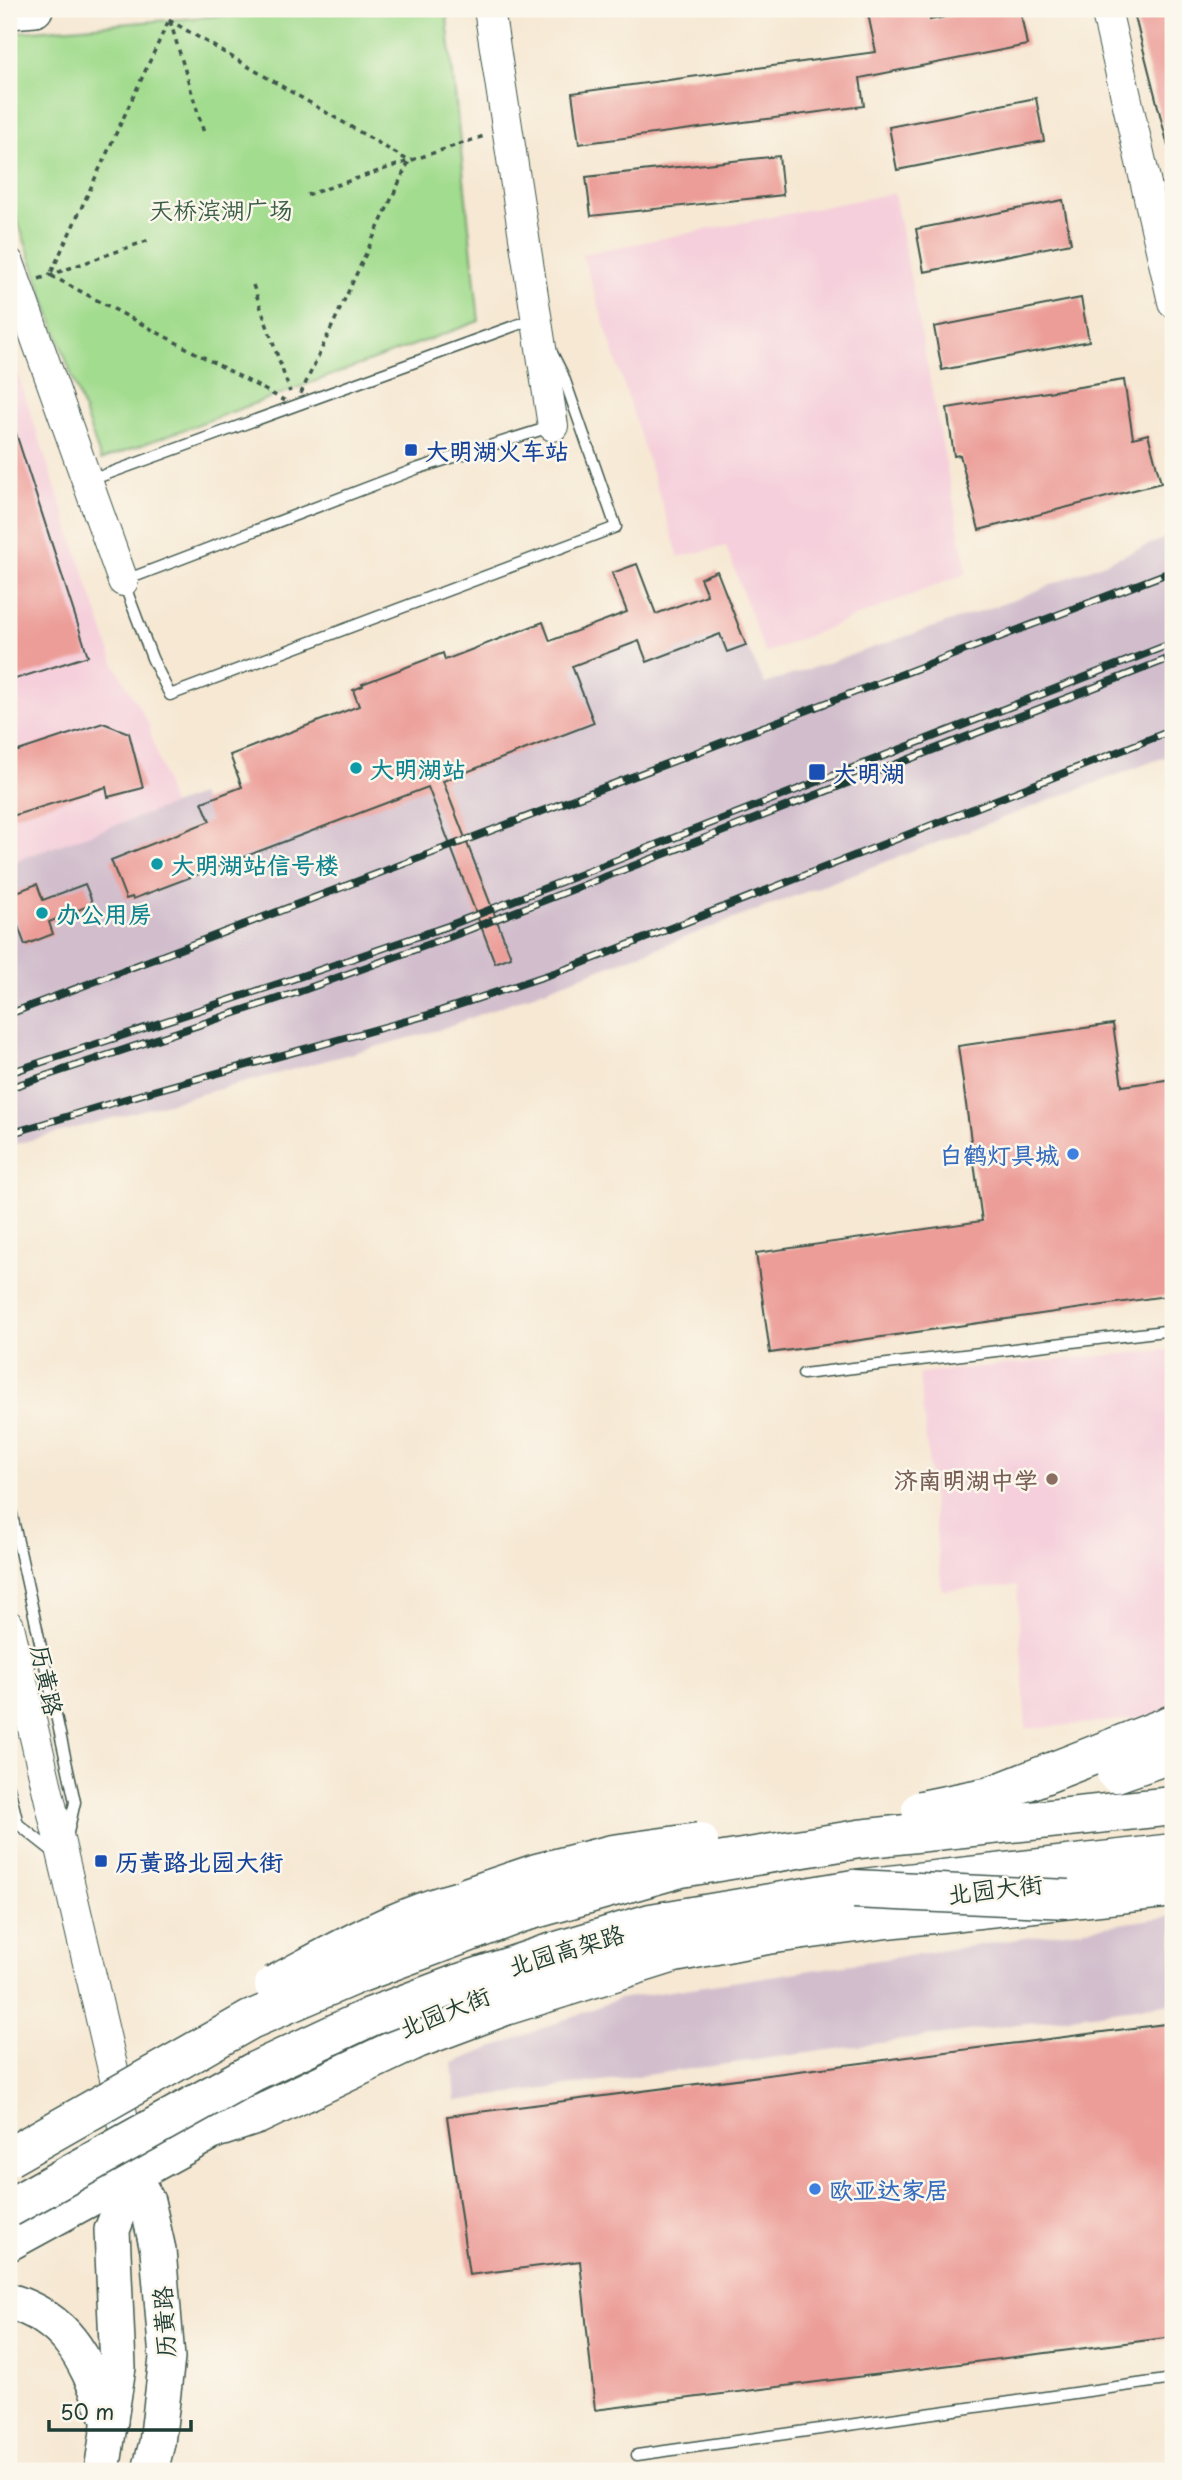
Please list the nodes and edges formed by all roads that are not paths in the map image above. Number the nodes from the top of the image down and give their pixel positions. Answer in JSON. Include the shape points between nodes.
{"nodes":[{"id":1,"x":35,"y":9,"type":"edge"},
{"id":2,"x":489,"y":9,"type":"edge"},
{"id":3,"x":1106,"y":9,"type":"edge"},
{"id":4,"x":9,"y":11,"type":"edge"},
{"id":5,"x":13,"y":275,"type":"edge"},
{"id":6,"x":1173,"y":302,"type":"edge"},
{"id":7,"x":535,"y":318,"type":"junction"},
{"id":8,"x":553,"y":426,"type":"joint"},
{"id":9,"x":87,"y":482,"type":"junction"},
{"id":10,"x":123,"y":581,"type":"junction"},
{"id":11,"x":1173,"y":1330,"type":"edge"},
{"id":12,"x":803,"y":1374,"type":"dead end"},
{"id":13,"x":9,"y":1501,"type":"edge"},
{"id":14,"x":9,"y":1626,"type":"edge"},
{"id":15,"x":1173,"y":1724,"type":"edge"},
{"id":16,"x":1173,"y":1753,"type":"edge"},
{"id":17,"x":9,"y":1787,"type":"edge"},
{"id":18,"x":1173,"y":1794,"type":"edge"},
{"id":19,"x":990,"y":1796,"type":"junction"},
{"id":20,"x":1173,"y":1806,"type":"edge"},
{"id":21,"x":1173,"y":1853,"type":"edge"},
{"id":22,"x":62,"y":1858,"type":"junction"},
{"id":23,"x":681,"y":1868,"type":"junction"},
{"id":24,"x":1173,"y":1869,"type":"edge"},
{"id":25,"x":1173,"y":1888,"type":"edge"},
{"id":26,"x":854,"y":1889,"type":"junction"},
{"id":27,"x":466,"y":1897,"type":"junction"},
{"id":28,"x":1068,"y":1899,"type":"junction"},
{"id":29,"x":380,"y":1930,"type":"junction"},
{"id":30,"x":250,"y":2020,"type":"junction"},
{"id":31,"x":118,"y":2091,"type":"junction"},
{"id":32,"x":221,"y":2127,"type":"junction"},
{"id":33,"x":9,"y":2128,"type":"edge"},
{"id":34,"x":9,"y":2143,"type":"edge"},
{"id":35,"x":9,"y":2157,"type":"edge"},
{"id":36,"x":133,"y":2176,"type":"junction"},
{"id":37,"x":9,"y":2208,"type":"edge"},
{"id":38,"x":9,"y":2243,"type":"edge"},
{"id":39,"x":9,"y":2301,"type":"edge"},
{"id":40,"x":1173,"y":2379,"type":"edge"},
{"id":41,"x":111,"y":2422,"type":"junction"},
{"id":42,"x":637,"y":2455,"type":"dead end"},
{"id":43,"x":102,"y":2471,"type":"edge"},
{"id":44,"x":150,"y":2471,"type":"edge"}],
"edges":[{"from":1,"to":4,"type":"main road"},
{"from":2,"to":7,"type":"street"},
{"from":3,"to":6,"type":"street"},
{"from":5,"to":9,"type":"street"},
{"from":7,"to":8,"type":"street"},
{"from":7,"to":9,"type":"lane"},
{"from":7,"to":10,"type":"lane","via":[[563,375],[616,527],[170,695]]},
{"from":8,"to":10,"type":"lane","via":[[416,469]]},
{"from":9,"to":10,"type":"street"},
{"from":11,"to":12,"type":"lane"},
{"from":13,"to":22,"type":"lane","name":"历黄路","via":[[75,1802]]},
{"from":14,"to":22,"type":"street","name":"历黄路"},
{"from":15,"to":19,"type":"highway","bridge":true},
{"from":16,"to":19,"type":"highway","bridge":true,"via":[[1096,1780]]},
{"from":17,"to":22,"type":"lane","via":[[18,1824]]},
{"from":18,"to":31,"type":"main road","via":[[660,1863],[454,1924],[228,2025]]},
{"from":19,"to":27,"type":"highway","bridge":true,"via":[[911,1812],[613,1854]]},
{"from":20,"to":23,"type":"highway","name":"北园高架路","bridge":true,"via":[[859,1839]]},
{"from":21,"to":26,"type":"highway","name":"北园高架路","bridge":true},
{"from":22,"to":31,"type":"street","name":"历黄路"},
{"from":23,"to":27,"type":"highway","bridge":true},
{"from":23,"to":30,"type":"highway","name":"北园高架路","bridge":true,"via":[[521,1913]]},
{"from":24,"to":32,"type":"main road","name":"北园大街","via":[[992,1887],[759,1919],[663,1938],[516,1983],[400,2027],[247,2103]]},
{"from":25,"to":28,"type":"highway"},
{"from":26,"to":28,"type":"highway","bridge":true},
{"from":26,"to":37,"type":"highway","name":"北园高架路","bridge":true,"via":[[651,1923],[457,1984],[370,2017],[255,2071]]},
{"from":27,"to":29,"type":"highway","bridge":true},
{"from":28,"to":32,"type":"highway","bridge":true,"via":[[767,1935],[674,1953],[505,2006],[418,2039],[257,2115]]},
{"from":29,"to":30,"type":"highway","bridge":true},
{"from":29,"to":33,"type":"highway","bridge":true},
{"from":30,"to":35,"type":"highway","name":"北园高架路","bridge":true},
{"from":31,"to":34,"type":"main road"},
{"from":31,"to":36,"type":"street","name":"历黄路"},
{"from":32,"to":36,"type":"main road","name":"北园大街"},
{"from":36,"to":38,"type":"main road","name":"北园大街"},
{"from":36,"to":41,"type":"main road","name":"历黄路","via":[[112,2230],[118,2367]]},
{"from":36,"to":44,"type":"main road","name":"历黄路","via":[[147,2201],[158,2250],[167,2358]]},
{"from":39,"to":41,"type":"main road","via":[[49,2318],[75,2346]]},
{"from":40,"to":42,"type":"lane"},
{"from":41,"to":43,"type":"main road","name":"历黄路"}]}
